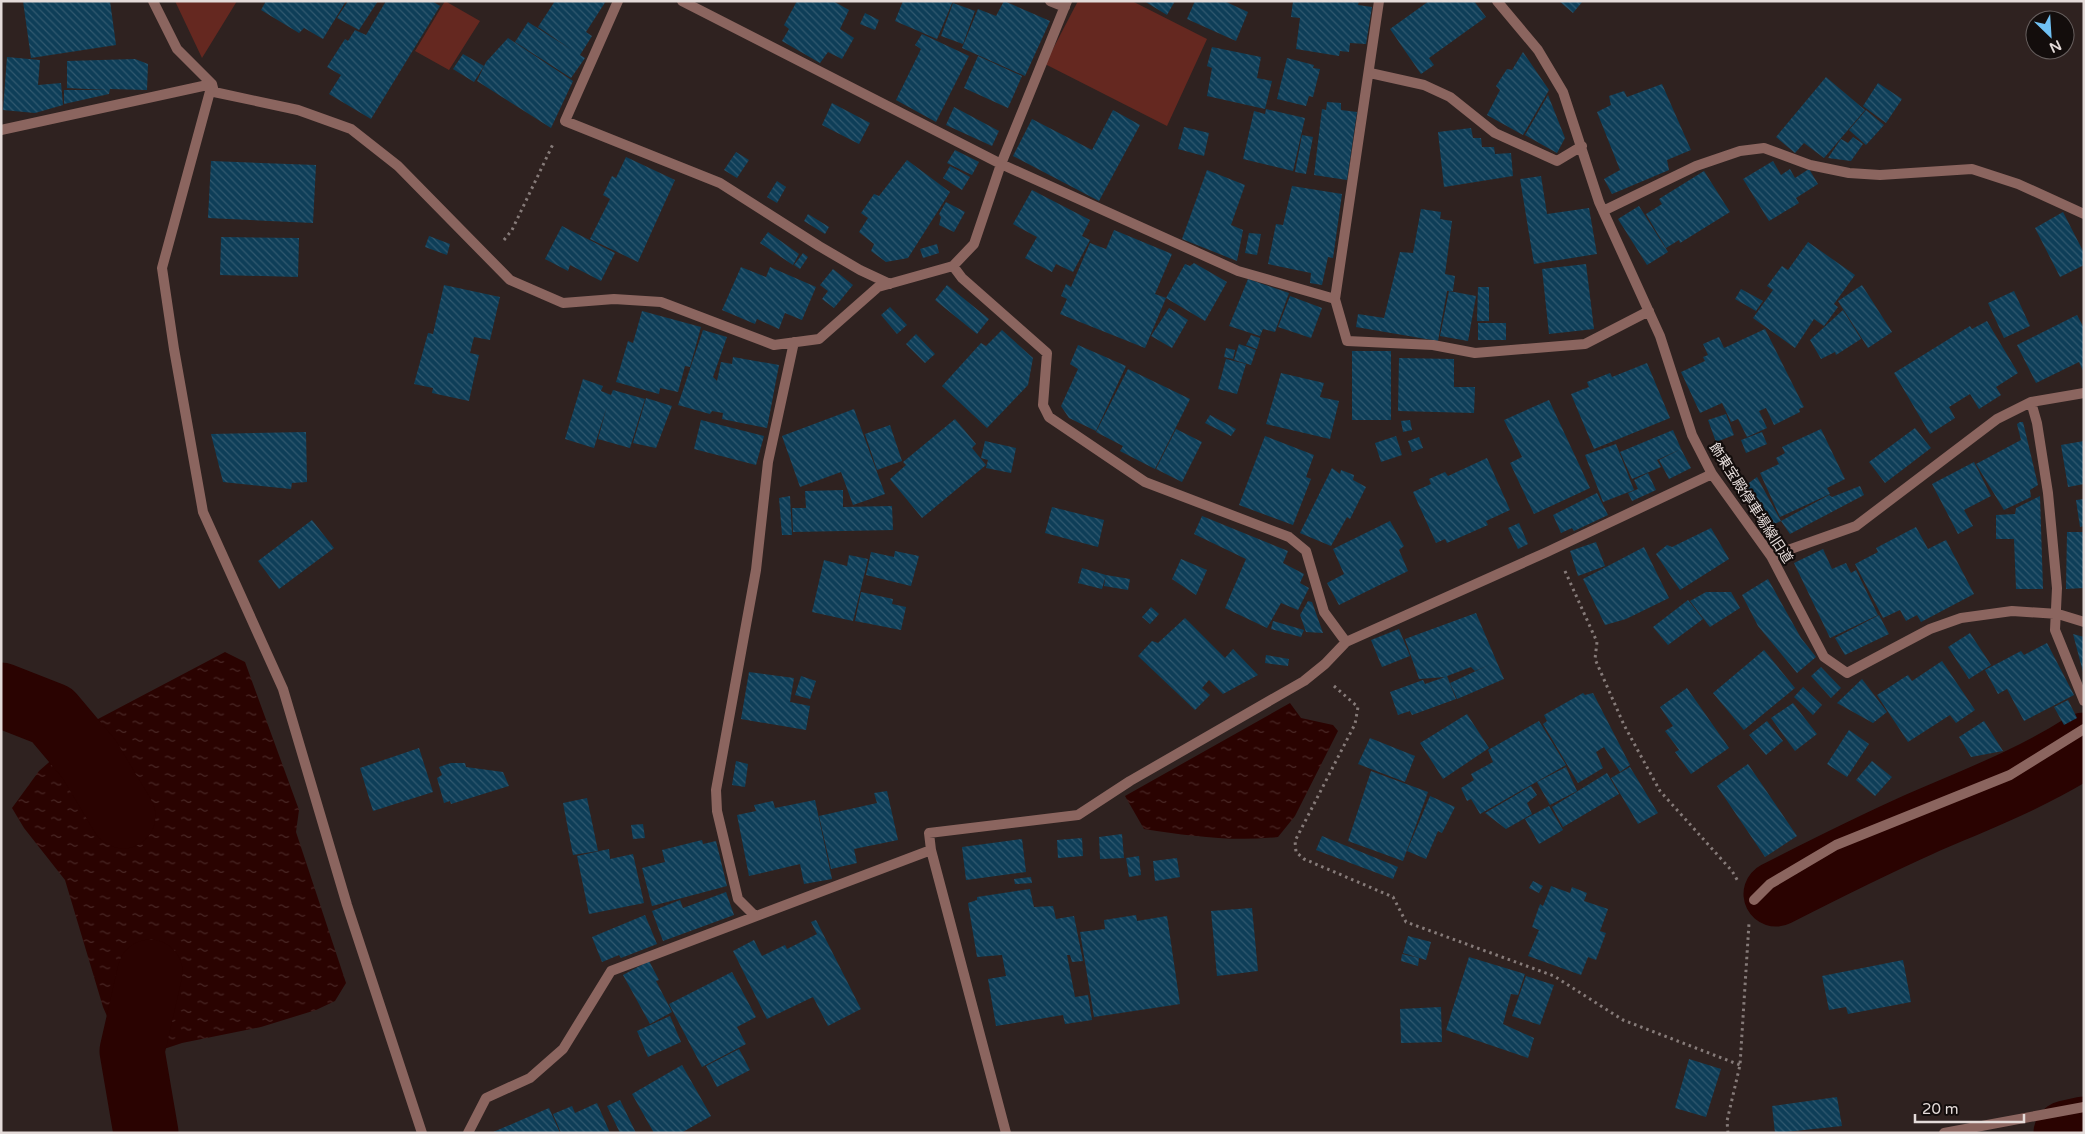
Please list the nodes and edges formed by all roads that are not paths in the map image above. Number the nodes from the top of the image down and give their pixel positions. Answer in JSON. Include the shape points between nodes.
{"nodes":[{"id":1,"x":154,"y":1,"type":"edge"},
{"id":2,"x":618,"y":1,"type":"edge"},
{"id":3,"x":682,"y":1,"type":"edge"},
{"id":4,"x":1050,"y":1,"type":"edge"},
{"id":5,"x":1379,"y":1,"type":"edge"},
{"id":6,"x":1497,"y":1,"type":"edge"},
{"id":7,"x":1066,"y":4,"type":"edge"},
{"id":8,"x":1370,"y":73,"type":"junction"},
{"id":9,"x":212,"y":84,"type":"junction"},
{"id":10,"x":1,"y":130,"type":"edge"},
{"id":11,"x":1582,"y":146,"type":"junction"},
{"id":12,"x":1002,"y":164,"type":"junction"},
{"id":13,"x":1603,"y":211,"type":"junction"},
{"id":14,"x":2084,"y":214,"type":"edge"},
{"id":15,"x":953,"y":266,"type":"junction"},
{"id":16,"x":890,"y":284,"type":"junction"},
{"id":17,"x":1335,"y":300,"type":"junction"},
{"id":18,"x":1649,"y":312,"type":"junction"},
{"id":19,"x":794,"y":342,"type":"junction"},
{"id":20,"x":2084,"y":393,"type":"edge"},
{"id":21,"x":2031,"y":402,"type":"junction"},
{"id":22,"x":1712,"y":474,"type":"junction"},
{"id":23,"x":1771,"y":556,"type":"junction"},
{"id":24,"x":2054,"y":614,"type":"junction"},
{"id":25,"x":2084,"y":622,"type":"edge"},
{"id":26,"x":1346,"y":642,"type":"junction"},
{"id":27,"x":2084,"y":701,"type":"edge"},
{"id":28,"x":2084,"y":730,"type":"edge"},
{"id":29,"x":931,"y":850,"type":"junction"},
{"id":30,"x":1754,"y":900,"type":"road end"},
{"id":31,"x":755,"y":916,"type":"junction"},
{"id":32,"x":2084,"y":1107,"type":"edge"},
{"id":33,"x":422,"y":1133,"type":"edge"},
{"id":34,"x":468,"y":1133,"type":"edge"},
{"id":35,"x":1006,"y":1133,"type":"edge"},
{"id":36,"x":1944,"y":1133,"type":"edge"}],
"edges":[{"from":1,"to":9,"type":"street","via":[[177,49]]},
{"from":2,"to":16,"type":"street","via":[[565,121],[720,184],[819,246]]},
{"from":3,"to":12,"type":"street"},
{"from":4,"to":7,"type":"street"},
{"from":5,"to":8,"type":"street"},
{"from":6,"to":11,"type":"street","name":"飾東宝殿停車場線旧道","via":[[1538,50],[1563,92]]},
{"from":7,"to":12,"type":"street"},
{"from":8,"to":11,"type":"street","via":[[1424,85],[1450,97],[1495,133],[1557,161]]},
{"from":8,"to":17,"type":"street"},
{"from":9,"to":10,"type":"street"},
{"from":9,"to":19,"type":"street","via":[[214,92],[298,110],[351,129],[398,166],[510,280],[563,303],[614,299],[661,302],[774,345]]},
{"from":9,"to":33,"type":"street","via":[[162,268],[203,512],[283,689],[347,905]]},
{"from":11,"to":13,"type":"street","name":"飾東宝殿停車場線旧道"},
{"from":12,"to":15,"type":"street","via":[[974,244]]},
{"from":12,"to":17,"type":"street","via":[[1238,270]]},
{"from":13,"to":14,"type":"street","via":[[1696,166],[1740,150],[1764,148],[1810,165],[1849,173],[1880,175],[1972,169],[2018,184]]},
{"from":13,"to":18,"type":"street","name":"飾東宝殿停車場線旧道"},
{"from":15,"to":16,"type":"street"},
{"from":15,"to":26,"type":"street","via":[[962,278],[1047,353],[1043,405],[1049,417],[1145,482],[1289,537],[1306,551],[1324,612]]},
{"from":16,"to":19,"type":"street","via":[[878,287],[819,340]]},
{"from":17,"to":18,"type":"street","via":[[1347,340],[1433,345],[1475,353],[1585,344]]},
{"from":18,"to":22,"type":"street","name":"飾東宝殿停車場線旧道","via":[[1692,435]]},
{"from":19,"to":31,"type":"street","via":[[768,462],[756,570],[716,790],[717,811],[738,899]]},
{"from":20,"to":21,"type":"street"},
{"from":21,"to":23,"type":"street","via":[[1997,419],[1856,526]]},
{"from":21,"to":24,"type":"street","via":[[2048,493],[2057,588]]},
{"from":22,"to":23,"type":"street","name":"飾東宝殿停車場線旧道"},
{"from":22,"to":26,"type":"street"},
{"from":23,"to":24,"type":"street","name":"飾東宝殿停車場線旧道","via":[[1824,657],[1847,673],[1930,629],[1961,618],[2012,611]]},
{"from":24,"to":25,"type":"street","name":"飾東宝殿停車場線旧道"},
{"from":24,"to":27,"type":"street","via":[[2055,630]]},
{"from":26,"to":29,"type":"street","via":[[1304,681],[1130,780],[1078,815],[929,833]]},
{"from":28,"to":30,"type":"street","via":[[2010,775],[1836,845],[1770,884]]},
{"from":29,"to":31,"type":"street"},
{"from":29,"to":35,"type":"street"},
{"from":31,"to":34,"type":"street","via":[[611,971],[563,1049],[530,1078],[486,1098]]},
{"from":32,"to":36,"type":"street"}]}
